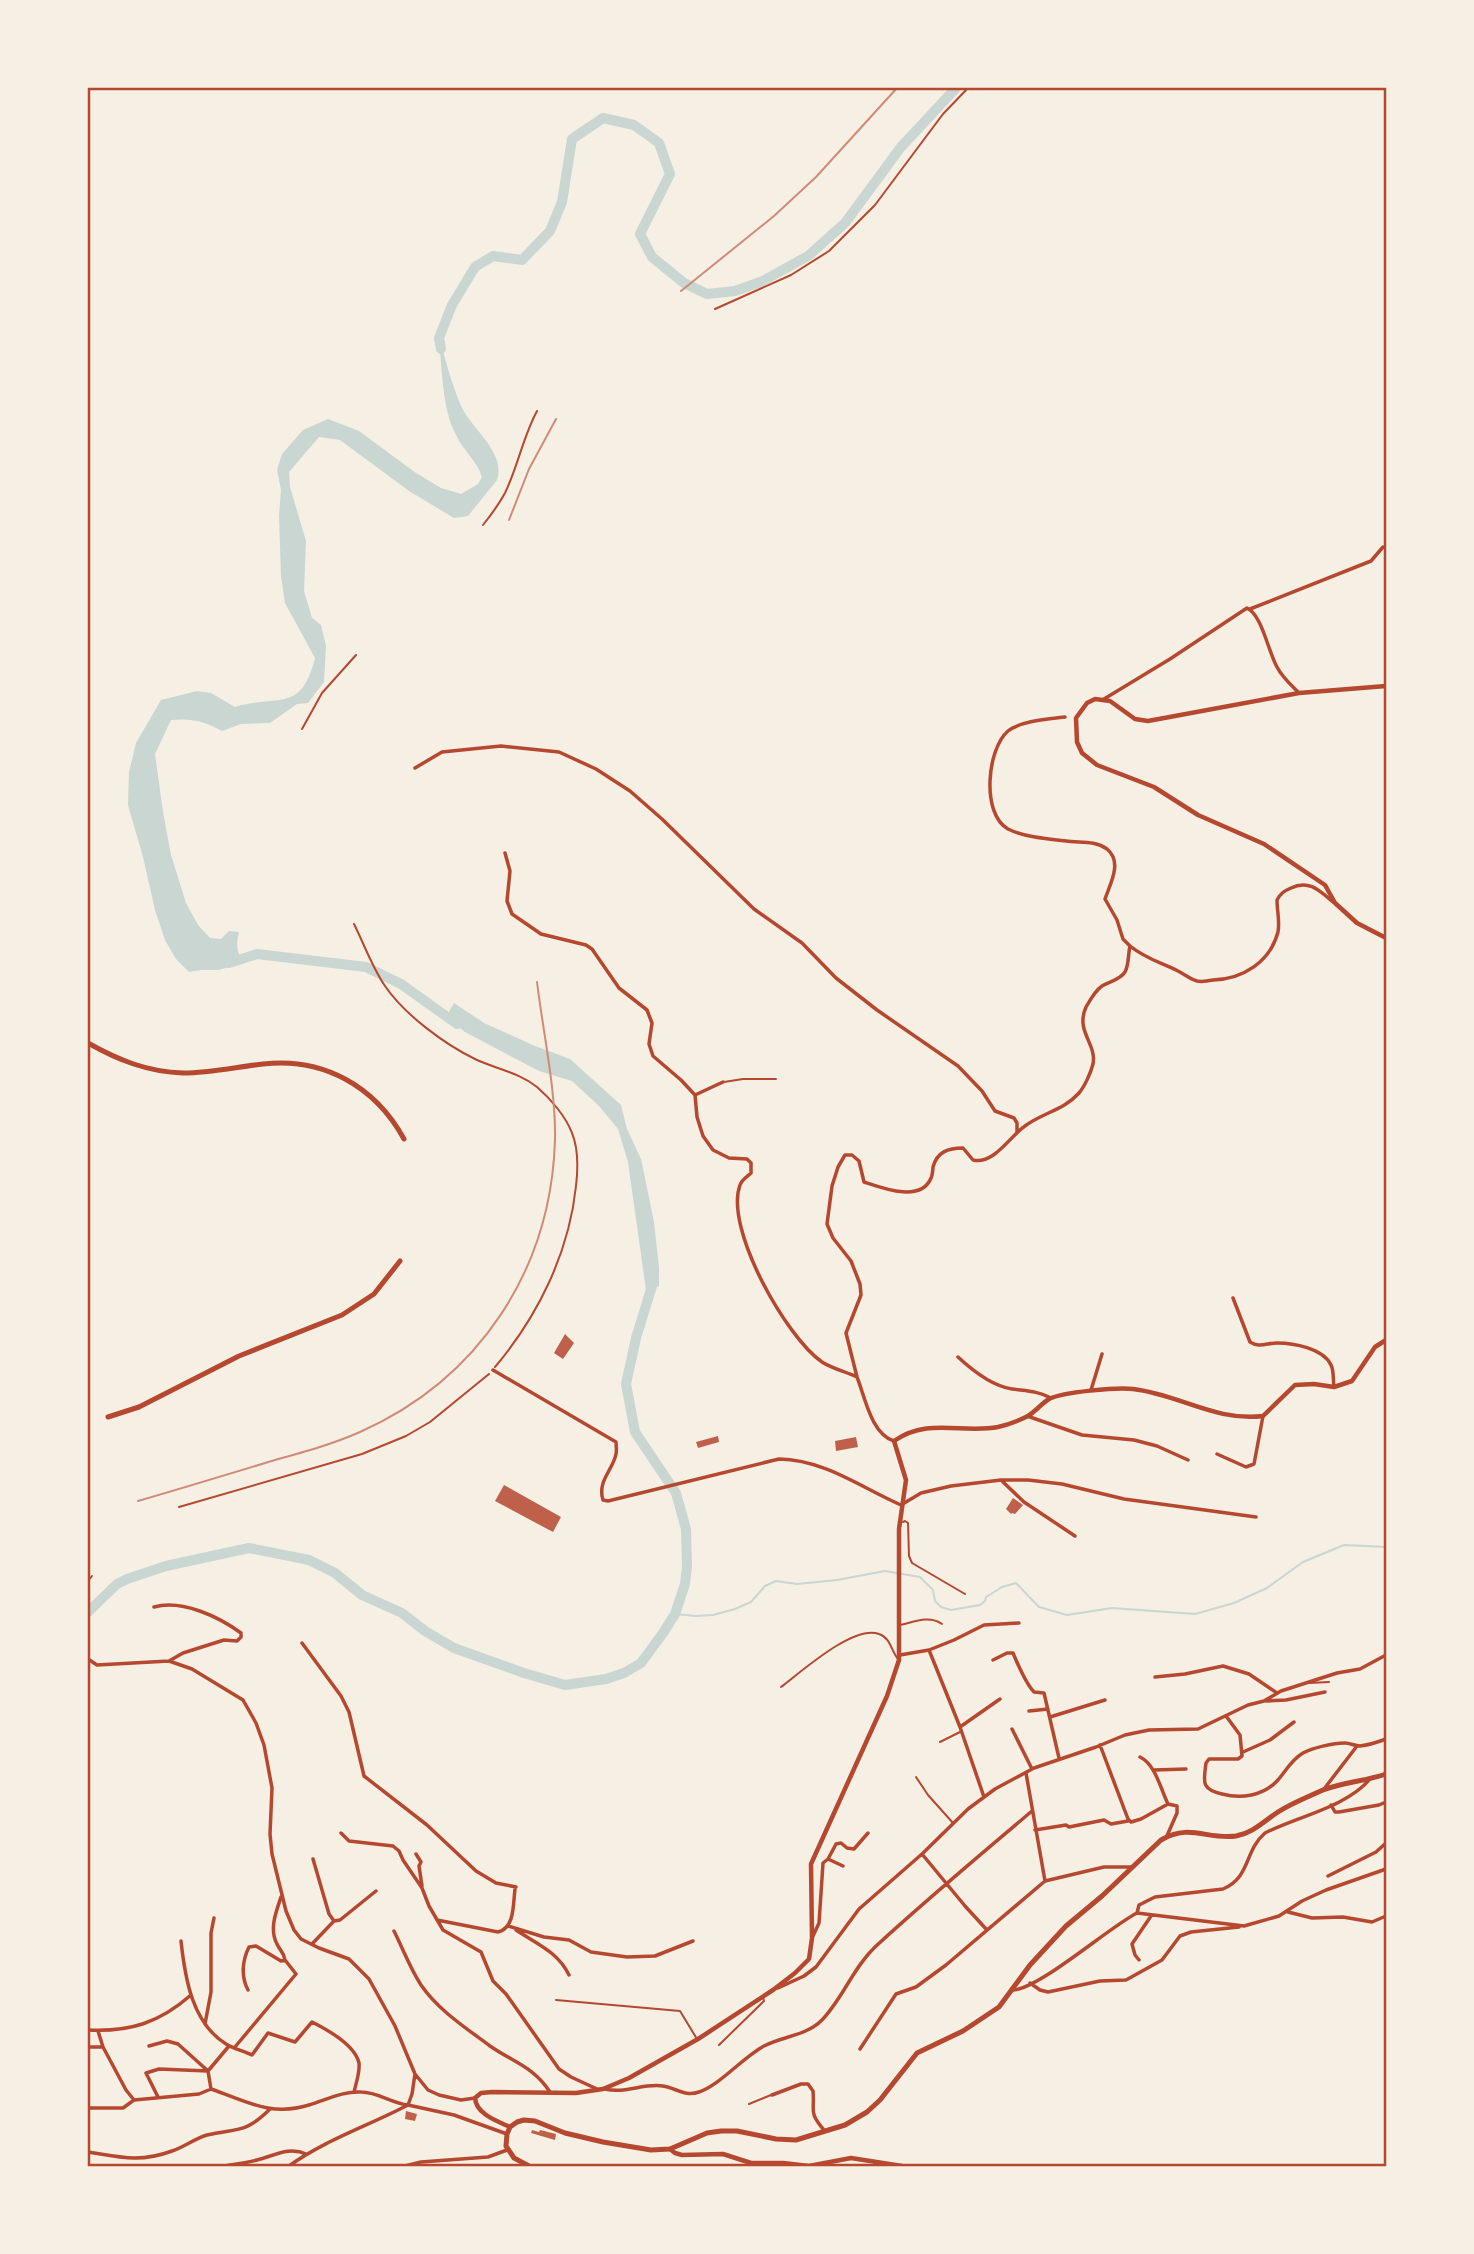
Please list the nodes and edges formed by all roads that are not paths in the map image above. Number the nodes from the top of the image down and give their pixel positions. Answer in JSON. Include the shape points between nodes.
{"nodes":[{"id":1,"x":1383,"y":547,"type":"dead end"},
{"id":2,"x":1250,"y":609,"type":"junction"},
{"id":3,"x":1387,"y":687,"type":"edge"},
{"id":4,"x":1299,"y":693,"type":"junction"},
{"id":5,"x":1104,"y":699,"type":"junction"},
{"id":6,"x":1065,"y":718,"type":"dead end"},
{"id":7,"x":415,"y":768,"type":"dead end"},
{"id":8,"x":505,"y":853,"type":"dead end"},
{"id":9,"x":1335,"y":904,"type":"junction"},
{"id":10,"x":1387,"y":938,"type":"edge"},
{"id":11,"x":1130,"y":946,"type":"junction"},
{"id":12,"x":88,"y":1043,"type":"edge"},
{"id":13,"x":776,"y":1079,"type":"dead end"},
{"id":14,"x":723,"y":1082,"type":"joint"},
{"id":15,"x":695,"y":1095,"type":"junction"},
{"id":16,"x":1017,"y":1132,"type":"junction"},
{"id":17,"x":404,"y":1139,"type":"dead end"},
{"id":18,"x":400,"y":1261,"type":"dead end"},
{"id":19,"x":1233,"y":1298,"type":"dead end"},
{"id":20,"x":1387,"y":1339,"type":"edge"},
{"id":21,"x":1102,"y":1354,"type":"dead end"},
{"id":22,"x":958,"y":1357,"type":"dead end"},
{"id":23,"x":493,"y":1370,"type":"road end"},
{"id":24,"x":857,"y":1377,"type":"junction"},
{"id":25,"x":1334,"y":1387,"type":"junction"},
{"id":26,"x":1089,"y":1392,"type":"junction"},
{"id":27,"x":1051,"y":1398,"type":"junction"},
{"id":28,"x":1027,"y":1416,"type":"junction"},
{"id":29,"x":1263,"y":1416,"type":"junction"},
{"id":30,"x":108,"y":1417,"type":"dead end"},
{"id":31,"x":894,"y":1441,"type":"junction"},
{"id":32,"x":1217,"y":1454,"type":"dead end"},
{"id":33,"x":1188,"y":1460,"type":"dead end"},
{"id":34,"x":1001,"y":1480,"type":"junction"},
{"id":35,"x":901,"y":1505,"type":"junction"},
{"id":36,"x":1256,"y":1517,"type":"dead end"},
{"id":37,"x":899,"y":1529,"type":"junction"},
{"id":38,"x":1075,"y":1536,"type":"dead end"},
{"id":39,"x":965,"y":1594,"type":"dead end"},
{"id":40,"x":154,"y":1607,"type":"dead end"},
{"id":41,"x":1019,"y":1623,"type":"dead end"},
{"id":42,"x":942,"y":1624,"type":"dead end"},
{"id":43,"x":899,"y":1626,"type":"junction"},
{"id":44,"x":302,"y":1643,"type":"dead end"},
{"id":45,"x":929,"y":1650,"type":"junction"},
{"id":46,"x":1387,"y":1655,"type":"edge"},
{"id":47,"x":900,"y":1657,"type":"junction"},
{"id":48,"x":88,"y":1659,"type":"edge"},
{"id":49,"x":993,"y":1660,"type":"dead end"},
{"id":50,"x":169,"y":1661,"type":"junction"},
{"id":51,"x":1156,"y":1677,"type":"dead end"},
{"id":52,"x":1329,"y":1682,"type":"dead end"},
{"id":53,"x":1307,"y":1683,"type":"junction"},
{"id":54,"x":781,"y":1687,"type":"dead end"},
{"id":55,"x":1325,"y":1692,"type":"dead end"},
{"id":56,"x":1277,"y":1693,"type":"junction"},
{"id":57,"x":1000,"y":1699,"type":"dead end"},
{"id":58,"x":1105,"y":1700,"type":"dead end"},
{"id":59,"x":1264,"y":1701,"type":"junction"},
{"id":60,"x":1048,"y":1709,"type":"junction"},
{"id":61,"x":1029,"y":1710,"type":"dead end"},
{"id":62,"x":1226,"y":1716,"type":"junction"},
{"id":63,"x":1050,"y":1717,"type":"junction"},
{"id":64,"x":1294,"y":1722,"type":"dead end"},
{"id":65,"x":960,"y":1729,"type":"junction"},
{"id":66,"x":1012,"y":1729,"type":"dead end"},
{"id":67,"x":1387,"y":1739,"type":"edge"},
{"id":68,"x":940,"y":1742,"type":"dead end"},
{"id":69,"x":1100,"y":1745,"type":"junction"},
{"id":70,"x":1357,"y":1746,"type":"junction"},
{"id":71,"x":1243,"y":1752,"type":"junction"},
{"id":72,"x":1140,"y":1757,"type":"dead end"},
{"id":73,"x":1059,"y":1758,"type":"junction"},
{"id":74,"x":1031,"y":1769,"type":"junction"},
{"id":75,"x":1185,"y":1769,"type":"dead end"},
{"id":76,"x":1154,"y":1770,"type":"junction"},
{"id":77,"x":1026,"y":1773,"type":"junction"},
{"id":78,"x":1387,"y":1774,"type":"edge"},
{"id":79,"x":916,"y":1777,"type":"dead end"},
{"id":80,"x":1370,"y":1779,"type":"junction"},
{"id":81,"x":1323,"y":1790,"type":"junction"},
{"id":82,"x":984,"y":1797,"type":"junction"},
{"id":83,"x":1387,"y":1802,"type":"edge"},
{"id":84,"x":1168,"y":1804,"type":"junction"},
{"id":85,"x":1331,"y":1805,"type":"junction"},
{"id":86,"x":1032,"y":1811,"type":"junction"},
{"id":87,"x":1129,"y":1820,"type":"junction"},
{"id":88,"x":954,"y":1824,"type":"junction"},
{"id":89,"x":1035,"y":1830,"type":"junction"},
{"id":90,"x":341,"y":1833,"type":"dead end"},
{"id":91,"x":868,"y":1833,"type":"dead end"},
{"id":92,"x":1166,"y":1838,"type":"junction"},
{"id":93,"x":1387,"y":1843,"type":"edge"},
{"id":94,"x":416,"y":1854,"type":"dead end"},
{"id":95,"x":922,"y":1854,"type":"junction"},
{"id":96,"x":313,"y":1859,"type":"dead end"},
{"id":97,"x":828,"y":1859,"type":"junction"},
{"id":98,"x":843,"y":1866,"type":"dead end"},
{"id":99,"x":1132,"y":1867,"type":"junction"},
{"id":100,"x":1387,"y":1869,"type":"edge"},
{"id":101,"x":1328,"y":1876,"type":"dead end"},
{"id":102,"x":1045,"y":1881,"type":"junction"},
{"id":103,"x":946,"y":1884,"type":"junction"},
{"id":104,"x":422,"y":1888,"type":"junction"},
{"id":105,"x":376,"y":1891,"type":"dead end"},
{"id":106,"x":282,"y":1895,"type":"junction"},
{"id":107,"x":1289,"y":1912,"type":"junction"},
{"id":108,"x":1137,"y":1913,"type":"junction"},
{"id":109,"x":1151,"y":1916,"type":"junction"},
{"id":110,"x":1387,"y":1916,"type":"edge"},
{"id":111,"x":214,"y":1918,"type":"dead end"},
{"id":112,"x":437,"y":1920,"type":"junction"},
{"id":113,"x":334,"y":1921,"type":"junction"},
{"id":114,"x":509,"y":1926,"type":"junction"},
{"id":115,"x":1244,"y":1926,"type":"junction"},
{"id":116,"x":987,"y":1930,"type":"junction"},
{"id":117,"x":394,"y":1931,"type":"dead end"},
{"id":118,"x":812,"y":1938,"type":"junction"},
{"id":119,"x":181,"y":1941,"type":"dead end"},
{"id":120,"x":693,"y":1941,"type":"dead end"},
{"id":121,"x":312,"y":1944,"type":"junction"},
{"id":122,"x":285,"y":1960,"type":"junction"},
{"id":123,"x":1139,"y":1960,"type":"dead end"},
{"id":124,"x":569,"y":1975,"type":"dead end"},
{"id":125,"x":1030,"y":1983,"type":"junction"},
{"id":126,"x":248,"y":1990,"type":"dead end"},
{"id":127,"x":773,"y":1990,"type":"junction"},
{"id":128,"x":1012,"y":1990,"type":"junction"},
{"id":129,"x":191,"y":1995,"type":"junction"},
{"id":130,"x":763,"y":1996,"type":"junction"},
{"id":131,"x":556,"y":2000,"type":"dead end"},
{"id":132,"x":205,"y":2024,"type":"junction"},
{"id":133,"x":88,"y":2030,"type":"edge"},
{"id":134,"x":98,"y":2031,"type":"junction"},
{"id":135,"x":698,"y":2039,"type":"junction"},
{"id":136,"x":719,"y":2045,"type":"dead end"},
{"id":137,"x":149,"y":2046,"type":"dead end"},
{"id":138,"x":229,"y":2046,"type":"junction"},
{"id":139,"x":88,"y":2047,"type":"edge"},
{"id":140,"x":103,"y":2047,"type":"junction"},
{"id":141,"x":235,"y":2047,"type":"junction"},
{"id":142,"x":860,"y":2049,"type":"dead end"},
{"id":143,"x":208,"y":2071,"type":"junction"},
{"id":144,"x":415,"y":2074,"type":"junction"},
{"id":145,"x":211,"y":2089,"type":"junction"},
{"id":146,"x":600,"y":2089,"type":"junction"},
{"id":147,"x":354,"y":2092,"type":"junction"},
{"id":148,"x":550,"y":2092,"type":"junction"},
{"id":149,"x":772,"y":2095,"type":"joint"},
{"id":150,"x":158,"y":2097,"type":"junction"},
{"id":151,"x":475,"y":2098,"type":"junction"},
{"id":152,"x":134,"y":2100,"type":"junction"},
{"id":153,"x":749,"y":2104,"type":"dead end"},
{"id":154,"x":408,"y":2105,"type":"junction"},
{"id":155,"x":88,"y":2108,"type":"edge"},
{"id":156,"x":270,"y":2109,"type":"junction"},
{"id":157,"x":510,"y":2127,"type":"junction"},
{"id":158,"x":826,"y":2132,"type":"junction"},
{"id":159,"x":507,"y":2134,"type":"junction"},
{"id":160,"x":670,"y":2148,"type":"junction"},
{"id":161,"x":507,"y":2150,"type":"junction"},
{"id":162,"x":88,"y":2152,"type":"edge"},
{"id":163,"x":306,"y":2154,"type":"junction"},
{"id":164,"x":224,"y":2166,"type":"edge"},
{"id":165,"x":289,"y":2166,"type":"edge"},
{"id":166,"x":405,"y":2166,"type":"edge"},
{"id":167,"x":529,"y":2166,"type":"edge"},
{"id":168,"x":809,"y":2166,"type":"edge"},
{"id":169,"x":902,"y":2166,"type":"edge"}],
"edges":[{"from":1,"to":2,"type":"street","via":[[1371,561]]},
{"from":2,"to":4,"type":"street","via":[[1279,671]]},
{"from":2,"to":5,"type":"street"},
{"from":3,"to":4,"type":"street"},
{"from":4,"to":5,"type":"street","via":[[1148,722]]},
{"from":5,"to":9,"type":"street","via":[[1087,703],[1076,718],[1082,753],[1097,765],[1154,787],[1198,815],[1264,844],[1325,885]]},
{"from":6,"to":11,"type":"street","via":[[1010,729],[1002,737],[989,785],[992,809],[1006,828],[1035,837],[1089,841],[1108,850],[1115,862],[1104,899]]},
{"from":7,"to":16,"type":"street","via":[[442,752],[501,746],[559,752],[596,769],[630,791],[754,909],[802,943],[836,978],[958,1066],[995,1111],[1014,1118]]},
{"from":8,"to":15,"type":"street","via":[[512,914],[541,934],[592,949],[619,988],[648,1010],[653,1056]]},
{"from":9,"to":10,"type":"street","via":[[1357,923]]},
{"from":9,"to":11,"type":"street","via":[[1311,885],[1298,885],[1280,894],[1272,948],[1256,966],[1220,980],[1197,981],[1151,961]]},
{"from":11,"to":16,"type":"street","via":[[1124,973],[1097,991],[1083,1016],[1093,1065],[1078,1094]]},
{"from":12,"to":17,"type":"main road","via":[[131,1064],[163,1071],[203,1072],[271,1063],[318,1068],[368,1093],[391,1116]]},
{"from":13,"to":14,"type":"lane"},
{"from":14,"to":15,"type":"street"},
{"from":15,"to":24,"type":"street","via":[[703,1136],[713,1150],[751,1163],[751,1173],[739,1189],[739,1212],[742,1235],[767,1293],[822,1362]]},
{"from":16,"to":24,"type":"street","via":[[983,1160],[973,1160],[963,1149],[945,1150],[937,1157],[926,1186],[915,1191],[864,1182],[859,1161],[852,1155],[842,1159],[832,1186],[827,1224],[860,1284],[861,1295],[846,1334]]},
{"from":18,"to":30,"type":"main road","via":[[374,1294],[342,1315],[239,1356],[139,1407]]},
{"from":19,"to":25,"type":"street","via":[[1250,1342],[1294,1344],[1320,1354],[1331,1365]]},
{"from":20,"to":25,"type":"street","via":[[1375,1347],[1352,1381]]},
{"from":21,"to":26,"type":"street"},
{"from":22,"to":27,"type":"street","via":[[999,1385]]},
{"from":23,"to":35,"type":"street","via":[[616,1442],[603,1500],[779,1459],[834,1471]]},
{"from":24,"to":31,"type":"street","via":[[873,1420],[885,1437]]},
{"from":25,"to":29,"type":"street","via":[[1295,1385]]},
{"from":26,"to":27,"type":"street"},
{"from":26,"to":29,"type":"street","via":[[1132,1389],[1227,1415]]},
{"from":27,"to":28,"type":"street"},
{"from":28,"to":31,"type":"street","via":[[998,1427],[931,1427]]},
{"from":28,"to":33,"type":"street","via":[[1082,1435],[1157,1446]]},
{"from":29,"to":32,"type":"street","via":[[1255,1464],[1246,1467]]},
{"from":31,"to":35,"type":"street","via":[[906,1474]]},
{"from":34,"to":35,"type":"street","via":[[921,1493]]},
{"from":34,"to":36,"type":"street","via":[[1062,1484],[1124,1499]]},
{"from":34,"to":38,"type":"street","via":[[1024,1502]]},
{"from":35,"to":37,"type":"street"},
{"from":37,"to":39,"type":"lane","via":[[908,1523],[912,1563]]},
{"from":37,"to":43,"type":"street"},
{"from":40,"to":50,"type":"street","via":[[181,1606],[221,1620],[241,1633],[237,1641],[224,1640]]},
{"from":41,"to":45,"type":"street","via":[[984,1625]]},
{"from":42,"to":43,"type":"lane","via":[[928,1619]]},
{"from":43,"to":47,"type":"street"},
{"from":44,"to":114,"type":"street","via":[[345,1704],[364,1776],[476,1871],[516,1888]]},
{"from":45,"to":47,"type":"street"},
{"from":45,"to":65,"type":"street"},
{"from":46,"to":53,"type":"street","via":[[1360,1669]]},
{"from":47,"to":54,"type":"lane","via":[[886,1638],[866,1633],[839,1645]]},
{"from":47,"to":118,"type":"street","via":[[811,1864]]},
{"from":48,"to":50,"type":"street","via":[[97,1665]]},
{"from":49,"to":60,"type":"street","via":[[1013,1653],[1030,1689],[1044,1693]]},
{"from":50,"to":106,"type":"street","via":[[192,1669],[243,1700],[256,1723],[272,1788],[271,1854]]},
{"from":51,"to":56,"type":"street","via":[[1223,1666],[1249,1674]]},
{"from":52,"to":53,"type":"lane"},
{"from":53,"to":56,"type":"street"},
{"from":55,"to":59,"type":"street"},
{"from":56,"to":59,"type":"street"},
{"from":57,"to":65,"type":"street"},
{"from":58,"to":63,"type":"street"},
{"from":59,"to":62,"type":"street"},
{"from":60,"to":61,"type":"street"},
{"from":60,"to":63,"type":"street"},
{"from":62,"to":69,"type":"street","via":[[1198,1729],[1149,1730]]},
{"from":62,"to":71,"type":"street","via":[[1240,1735]]},
{"from":63,"to":73,"type":"street"},
{"from":64,"to":71,"type":"street"},
{"from":65,"to":68,"type":"lane"},
{"from":65,"to":82,"type":"street"},
{"from":66,"to":74,"type":"street"},
{"from":67,"to":70,"type":"street"},
{"from":69,"to":73,"type":"street"},
{"from":69,"to":87,"type":"street"},
{"from":70,"to":71,"type":"street","via":[[1346,1743],[1304,1752],[1276,1782],[1250,1796],[1219,1794],[1206,1787],[1209,1759],[1238,1759]]},
{"from":70,"to":81,"type":"street"},
{"from":72,"to":76,"type":"street"},
{"from":73,"to":74,"type":"street"},
{"from":74,"to":77,"type":"street"},
{"from":75,"to":76,"type":"street"},
{"from":76,"to":84,"type":"street"},
{"from":77,"to":82,"type":"street"},
{"from":77,"to":86,"type":"street"},
{"from":78,"to":80,"type":"main road"},
{"from":79,"to":88,"type":"lane"},
{"from":80,"to":81,"type":"main road"},
{"from":80,"to":85,"type":"street"},
{"from":81,"to":92,"type":"main road","via":[[1240,1835],[1185,1831]]},
{"from":82,"to":88,"type":"street"},
{"from":83,"to":85,"type":"street","via":[[1335,1812]]},
{"from":84,"to":87,"type":"street","via":[[1141,1819]]},
{"from":84,"to":92,"type":"street","via":[[1178,1809]]},
{"from":85,"to":108,"type":"street","via":[[1265,1833],[1253,1846],[1243,1873],[1229,1886],[1155,1897],[1139,1905]]},
{"from":86,"to":89,"type":"street"},
{"from":86,"to":103,"type":"street"},
{"from":87,"to":89,"type":"street"},
{"from":88,"to":95,"type":"street"},
{"from":89,"to":102,"type":"street"},
{"from":90,"to":104,"type":"street","via":[[349,1841],[393,1846]]},
{"from":91,"to":97,"type":"street","via":[[854,1849],[836,1844]]},
{"from":92,"to":99,"type":"main road"},
{"from":93,"to":101,"type":"street"},
{"from":94,"to":104,"type":"street","via":[[421,1862]]},
{"from":95,"to":103,"type":"street"},
{"from":95,"to":127,"type":"street","via":[[859,1909],[816,1967]]},
{"from":96,"to":113,"type":"street"},
{"from":97,"to":98,"type":"street"},
{"from":97,"to":118,"type":"street","via":[[823,1863],[819,1923]]},
{"from":99,"to":102,"type":"street","via":[[1104,1867]]},
{"from":99,"to":128,"type":"main road","via":[[1066,1926]]},
{"from":100,"to":107,"type":"street","via":[[1326,1890]]},
{"from":102,"to":116,"type":"street"},
{"from":103,"to":116,"type":"street"},
{"from":103,"to":146,"type":"street","via":[[864,1958],[832,2008],[804,2032],[767,2045],[699,2092],[682,2093],[663,2086],[617,2092]]},
{"from":104,"to":112,"type":"street"},
{"from":105,"to":113,"type":"street"},
{"from":106,"to":121,"type":"street","via":[[294,1930]]},
{"from":106,"to":122,"type":"street","via":[[273,1932]]},
{"from":107,"to":110,"type":"street","via":[[1372,1922]]},
{"from":107,"to":115,"type":"street"},
{"from":108,"to":109,"type":"street"},
{"from":108,"to":125,"type":"street","via":[[1069,1962]]},
{"from":109,"to":115,"type":"street"},
{"from":109,"to":123,"type":"street","via":[[1132,1944]]},
{"from":111,"to":132,"type":"street"},
{"from":112,"to":114,"type":"street","via":[[498,1932]]},
{"from":112,"to":146,"type":"street","via":[[443,1930],[481,1952],[493,1981],[559,2068]]},
{"from":113,"to":121,"type":"street"},
{"from":114,"to":120,"type":"street","via":[[569,1940],[590,1952],[627,1958],[655,1956]]},
{"from":114,"to":124,"type":"street","via":[[549,1950]]},
{"from":115,"to":125,"type":"street","via":[[1180,1936],[1162,1960],[1126,1980],[1048,1992]]},
{"from":116,"to":142,"type":"street","via":[[920,1984],[896,1994]]},
{"from":117,"to":148,"type":"street","via":[[422,1985],[439,2006],[541,2079]]},
{"from":118,"to":127,"type":"street","via":[[808,1959]]},
{"from":119,"to":129,"type":"street"},
{"from":121,"to":144,"type":"street","via":[[349,1959],[369,1979]]},
{"from":122,"to":126,"type":"street","via":[[249,1947],[243,1968]]},
{"from":122,"to":141,"type":"street","via":[[296,1974]]},
{"from":125,"to":128,"type":"street"},
{"from":127,"to":130,"type":"street"},
{"from":128,"to":158,"type":"main road","via":[[989,2015],[917,2053],[867,2112]]},
{"from":129,"to":132,"type":"street"},
{"from":129,"to":134,"type":"street","via":[[157,2020]]},
{"from":130,"to":135,"type":"street"},
{"from":130,"to":136,"type":"lane","via":[[764,2001]]},
{"from":131,"to":135,"type":"lane","via":[[680,2011]]},
{"from":132,"to":138,"type":"street"},
{"from":133,"to":134,"type":"street"},
{"from":134,"to":140,"type":"street"},
{"from":135,"to":146,"type":"street"},
{"from":137,"to":143,"type":"street","via":[[172,2041]]},
{"from":138,"to":141,"type":"street"},
{"from":138,"to":143,"type":"street"},
{"from":139,"to":140,"type":"street"},
{"from":140,"to":152,"type":"street"},
{"from":141,"to":147,"type":"street","via":[[252,2055],[268,2033],[295,2042],[312,2022],[333,2034],[358,2060]]},
{"from":143,"to":145,"type":"street"},
{"from":143,"to":150,"type":"street","via":[[159,2069],[146,2073]]},
{"from":144,"to":151,"type":"street","via":[[433,2093],[461,2100]]},
{"from":144,"to":154,"type":"street"},
{"from":145,"to":150,"type":"street"},
{"from":145,"to":156,"type":"street"},
{"from":146,"to":148,"type":"street"},
{"from":147,"to":154,"type":"street"},
{"from":147,"to":156,"type":"street","via":[[307,2106]]},
{"from":148,"to":151,"type":"street","via":[[486,2092]]},
{"from":149,"to":153,"type":"lane"},
{"from":149,"to":158,"type":"street","via":[[807,2084],[813,2091],[814,2115]]},
{"from":150,"to":152,"type":"street"},
{"from":151,"to":157,"type":"street","via":[[481,2111]]},
{"from":152,"to":155,"type":"street","via":[[123,2108]]},
{"from":154,"to":159,"type":"street"},
{"from":154,"to":163,"type":"street"},
{"from":156,"to":162,"type":"street","via":[[246,2129],[207,2135],[157,2156],[128,2159]]},
{"from":157,"to":159,"type":"main road"},
{"from":157,"to":160,"type":"main road","via":[[528,2120],[617,2145]]},
{"from":158,"to":160,"type":"main road","via":[[791,2140],[721,2131]]},
{"from":159,"to":161,"type":"main road"},
{"from":160,"to":168,"type":"street","via":[[679,2155],[723,2154],[751,2163]]},
{"from":161,"to":166,"type":"street","via":[[488,2157]]},
{"from":161,"to":167,"type":"main road"},
{"from":163,"to":164,"type":"street","via":[[286,2151]]},
{"from":163,"to":165,"type":"street"},
{"from":168,"to":169,"type":"street","via":[[852,2158]]}]}
